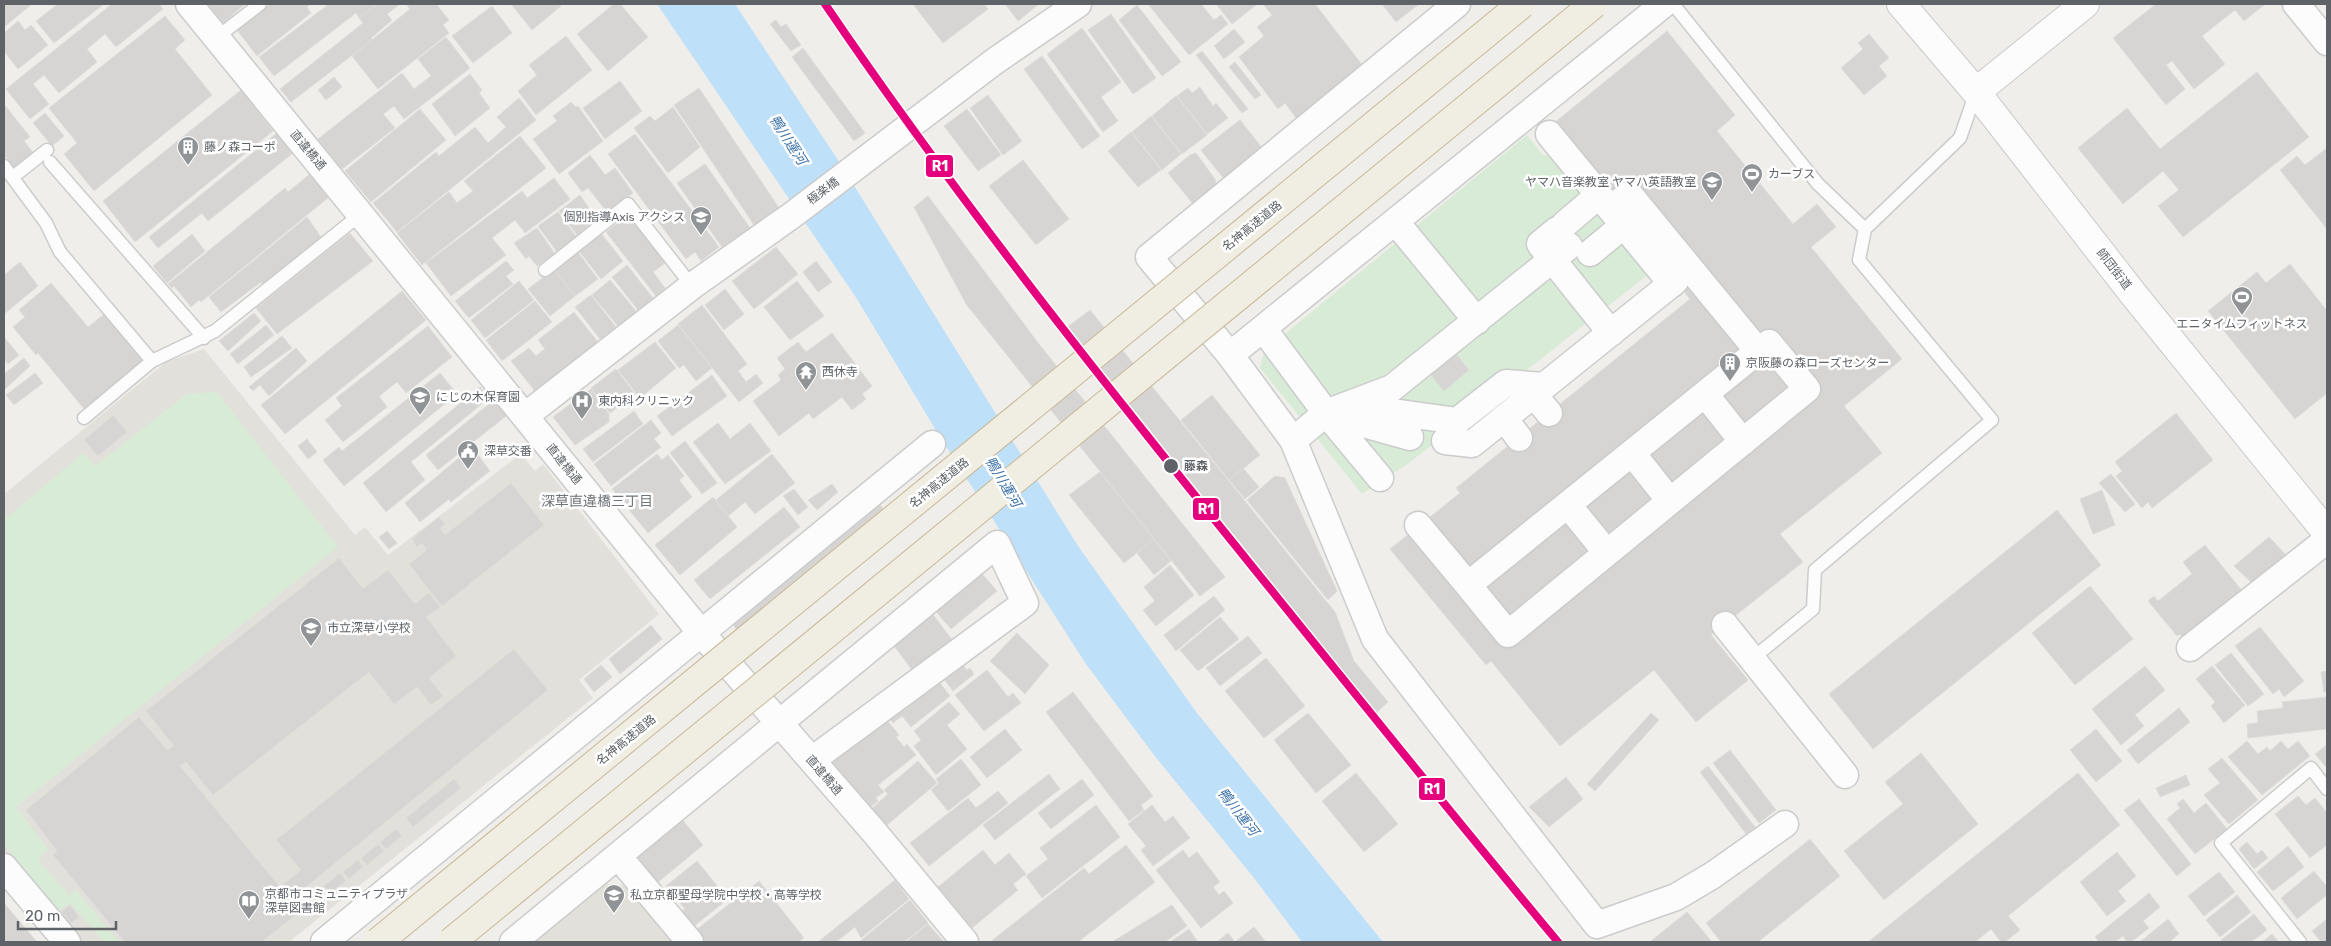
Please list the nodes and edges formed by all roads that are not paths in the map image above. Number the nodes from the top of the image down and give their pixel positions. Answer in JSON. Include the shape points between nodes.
{"nodes":[{"id":1,"x":189,"y":4,"type":"edge"},
{"id":2,"x":260,"y":4,"type":"edge"},
{"id":3,"x":1078,"y":4,"type":"edge"},
{"id":4,"x":1458,"y":4,"type":"edge"},
{"id":5,"x":1522,"y":4,"type":"edge"},
{"id":6,"x":1594,"y":4,"type":"edge"},
{"id":7,"x":1664,"y":4,"type":"edge"},
{"id":8,"x":1673,"y":4,"type":"edge"},
{"id":9,"x":1901,"y":4,"type":"edge"},
{"id":10,"x":2085,"y":4,"type":"edge"},
{"id":11,"x":2296,"y":4,"type":"edge"},
{"id":12,"x":216,"y":38,"type":"junction"},
{"id":13,"x":2327,"y":42,"type":"edge"},
{"id":14,"x":1976,"y":92,"type":"junction"},
{"id":15,"x":1544,"y":128,"type":"dead end"},
{"id":16,"x":4,"y":166,"type":"edge"},
{"id":17,"x":13,"y":178,"type":"junction"},
{"id":18,"x":1602,"y":197,"type":"junction"},
{"id":19,"x":361,"y":214,"type":"junction"},
{"id":20,"x":1865,"y":229,"type":"junction"},
{"id":21,"x":1404,"y":232,"type":"dead end"},
{"id":22,"x":1567,"y":243,"type":"junction"},
{"id":23,"x":545,"y":270,"type":"dead end"},
{"id":24,"x":692,"y":286,"type":"junction"},
{"id":25,"x":1477,"y":321,"type":"junction"},
{"id":26,"x":1611,"y":333,"type":"junction"},
{"id":27,"x":204,"y":338,"type":"junction"},
{"id":28,"x":1271,"y":339,"type":"dead end"},
{"id":29,"x":1758,"y":352,"type":"junction"},
{"id":30,"x":1230,"y":355,"type":"junction"},
{"id":31,"x":152,"y":361,"type":"junction"},
{"id":32,"x":1706,"y":394,"type":"junction"},
{"id":33,"x":1543,"y":398,"type":"junction"},
{"id":34,"x":1326,"y":413,"type":"junction"},
{"id":35,"x":525,"y":416,"type":"junction"},
{"id":36,"x":84,"y":418,"type":"dead end"},
{"id":37,"x":1301,"y":434,"type":"dead end"},
{"id":38,"x":1410,"y":437,"type":"dead end"},
{"id":39,"x":1445,"y":441,"type":"dead end"},
{"id":40,"x":1743,"y":442,"type":"junction"},
{"id":41,"x":932,"y":444,"type":"dead end"},
{"id":42,"x":1632,"y":453,"type":"junction"},
{"id":43,"x":1380,"y":478,"type":"dead end"},
{"id":44,"x":1670,"y":501,"type":"junction"},
{"id":45,"x":1568,"y":505,"type":"junction"},
{"id":46,"x":1418,"y":525,"type":"dead end"},
{"id":47,"x":2327,"y":533,"type":"edge"},
{"id":48,"x":2327,"y":540,"type":"edge"},
{"id":49,"x":1607,"y":553,"type":"junction"},
{"id":50,"x":1468,"y":585,"type":"junction"},
{"id":51,"x":1725,"y":625,"type":"dead end"},
{"id":52,"x":702,"y":634,"type":"junction"},
{"id":53,"x":2190,"y":648,"type":"dead end"},
{"id":54,"x":1752,"y":659,"type":"junction"},
{"id":55,"x":779,"y":723,"type":"junction"},
{"id":56,"x":812,"y":760,"type":"junction"},
{"id":57,"x":1845,"y":775,"type":"dead end"},
{"id":58,"x":2327,"y":789,"type":"edge"},
{"id":59,"x":1785,"y":824,"type":"dead end"},
{"id":60,"x":618,"y":856,"type":"junction"},
{"id":61,"x":4,"y":867,"type":"edge"},
{"id":62,"x":67,"y":942,"type":"edge"},
{"id":63,"x":324,"y":942,"type":"edge"},
{"id":64,"x":378,"y":942,"type":"edge"},
{"id":65,"x":452,"y":942,"type":"edge"},
{"id":66,"x":513,"y":942,"type":"edge"},
{"id":67,"x":690,"y":942,"type":"edge"},
{"id":68,"x":965,"y":942,"type":"edge"},
{"id":69,"x":2300,"y":942,"type":"edge"}],
"edges":[{"from":1,"to":12,"type":"street","name":"直違橋通"},
{"from":2,"to":12,"type":"lane"},
{"from":3,"to":24,"type":"street","name":"極楽橋","via":[[995,61]]},
{"from":4,"to":30,"type":"street","via":[[1149,257]]},
{"from":5,"to":64,"type":"highway","name":"名神高速道路","bridge":true},
{"from":6,"to":65,"type":"highway","bridge":true},
{"from":7,"to":30,"type":"street"},
{"from":8,"to":20,"type":"lane","via":[[1818,184]]},
{"from":9,"to":14,"type":"street","name":"師団街道"},
{"from":10,"to":14,"type":"street"},
{"from":11,"to":13,"type":"street"},
{"from":12,"to":19,"type":"street","name":"直違橋通"},
{"from":14,"to":20,"type":"lane","via":[[1960,138]]},
{"from":14,"to":47,"type":"street","name":"師団街道","via":[[2134,295]]},
{"from":15,"to":18,"type":"street"},
{"from":16,"to":17,"type":"lane"},
{"from":17,"to":27,"type":"lane","via":[[48,156]]},
{"from":17,"to":31,"type":"lane","via":[[46,223],[60,252]]},
{"from":18,"to":22,"type":"street"},
{"from":18,"to":22,"type":"street"},
{"from":18,"to":26,"type":"street","via":[[1674,283]]},
{"from":18,"to":29,"type":"street","via":[[1629,194]]},
{"from":19,"to":27,"type":"lane"},
{"from":19,"to":35,"type":"street","name":"直違橋通"},
{"from":20,"to":54,"type":"lane","via":[[1859,260],[1992,420],[1815,570],[1813,609]]},
{"from":21,"to":25,"type":"street"},
{"from":22,"to":25,"type":"street"},
{"from":22,"to":26,"type":"street"},
{"from":23,"to":24,"type":"lane","via":[[628,204]]},
{"from":24,"to":35,"type":"street","name":"極楽橋"},
{"from":25,"to":34,"type":"street","via":[[1392,388]]},
{"from":26,"to":33,"type":"street"},
{"from":27,"to":31,"type":"lane"},
{"from":28,"to":34,"type":"street"},
{"from":29,"to":32,"type":"street"},
{"from":29,"to":40,"type":"street","via":[[1769,343],[1807,389]]},
{"from":30,"to":59,"type":"street","via":[[1293,440],[1375,639],[1597,925],[1676,897]]},
{"from":31,"to":36,"type":"lane"},
{"from":32,"to":40,"type":"street"},
{"from":32,"to":42,"type":"street"},
{"from":33,"to":34,"type":"street","via":[[1506,383],[1457,421],[1393,412]]},
{"from":33,"to":39,"type":"street","via":[[1512,428],[1472,444]]},
{"from":34,"to":37,"type":"street"},
{"from":34,"to":38,"type":"street"},
{"from":34,"to":43,"type":"street"},
{"from":35,"to":52,"type":"street","name":"直違橋通"},
{"from":40,"to":44,"type":"street"},
{"from":41,"to":52,"type":"street"},
{"from":42,"to":44,"type":"street"},
{"from":42,"to":45,"type":"street"},
{"from":44,"to":49,"type":"street"},
{"from":45,"to":49,"type":"street"},
{"from":45,"to":50,"type":"street"},
{"from":46,"to":50,"type":"street"},
{"from":48,"to":53,"type":"street"},
{"from":49,"to":50,"type":"street","via":[[1508,634]]},
{"from":51,"to":54,"type":"street"},
{"from":52,"to":55,"type":"street","name":"直違橋通"},
{"from":52,"to":63,"type":"street"},
{"from":54,"to":57,"type":"street"},
{"from":55,"to":56,"type":"street","name":"直違橋通"},
{"from":55,"to":56,"type":"street","via":[[997,544],[1025,603]]},
{"from":55,"to":60,"type":"street"},
{"from":56,"to":68,"type":"street","name":"直違橋通"},
{"from":58,"to":69,"type":"lane","via":[[2311,768],[2221,843]]},
{"from":60,"to":66,"type":"street"},
{"from":60,"to":67,"type":"street"},
{"from":61,"to":62,"type":"street"}]}
